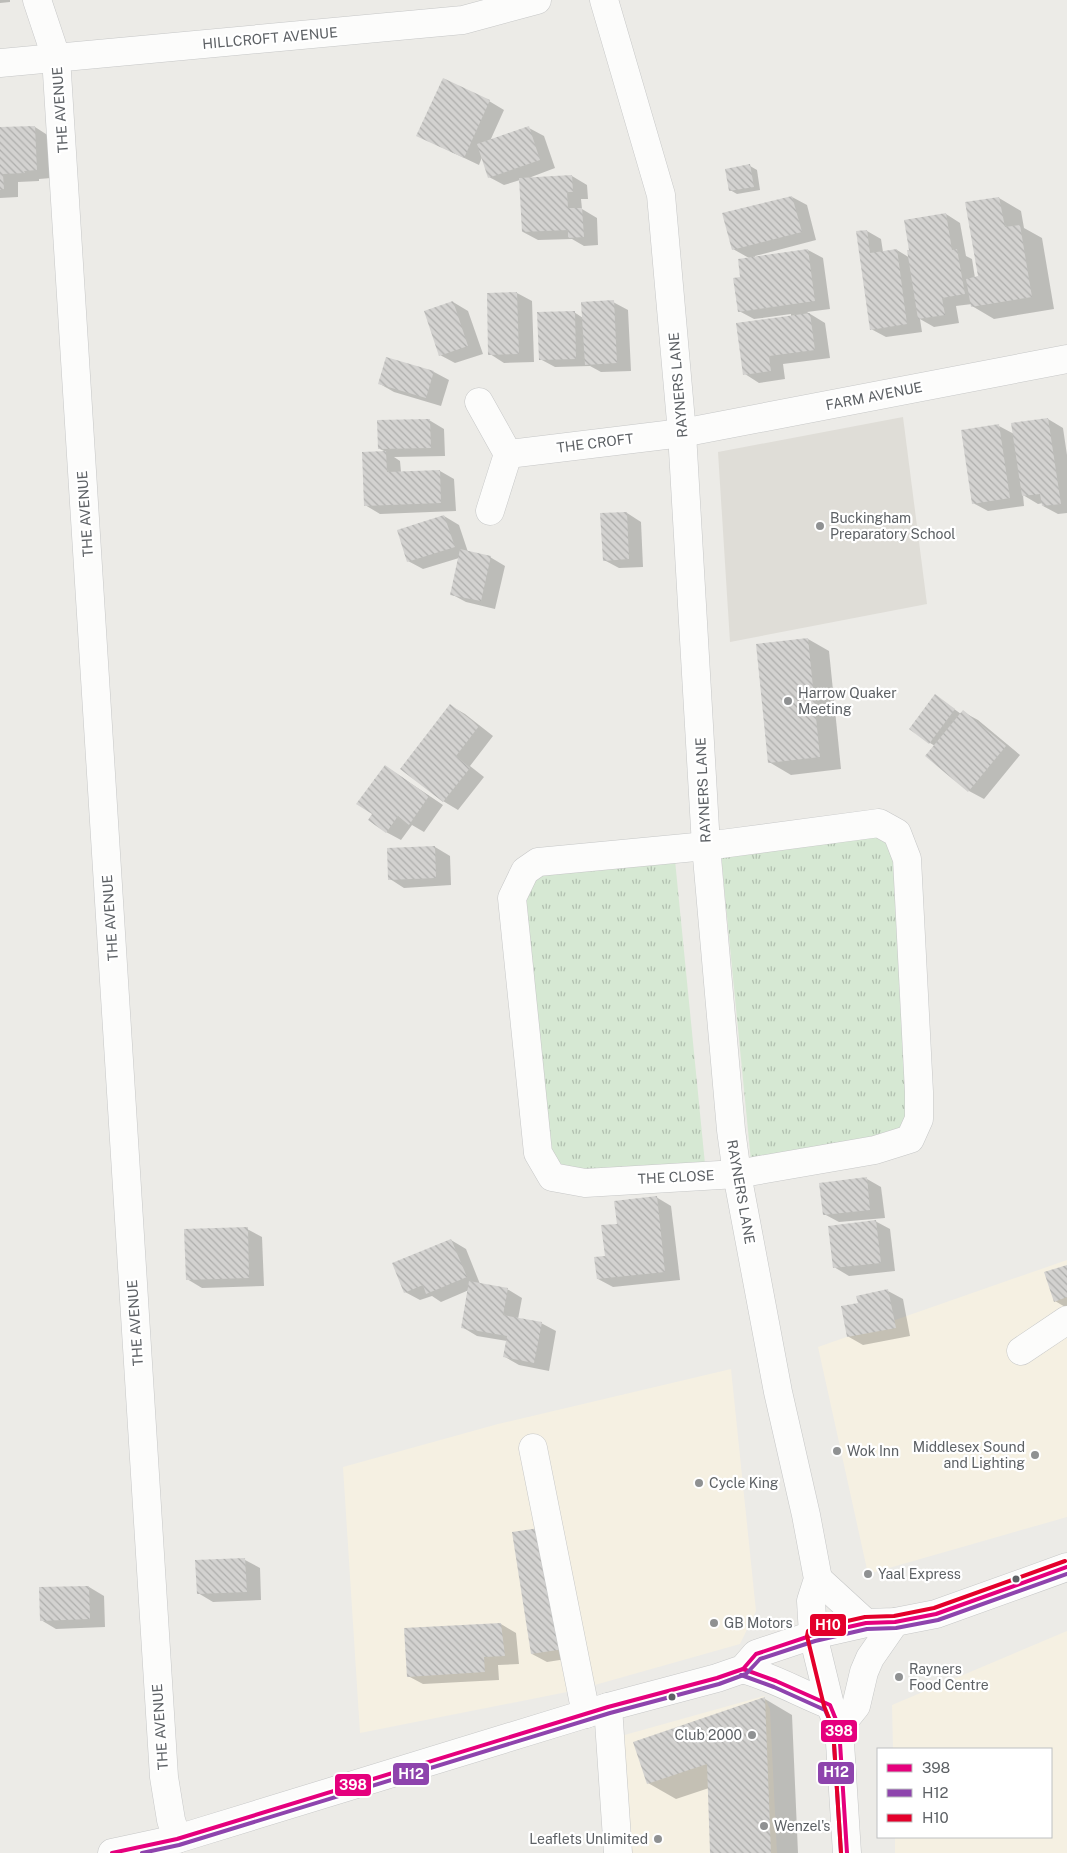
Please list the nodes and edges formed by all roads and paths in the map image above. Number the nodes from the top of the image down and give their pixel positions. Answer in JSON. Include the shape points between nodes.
{"nodes":[{"id":1,"x":37,"y":0,"type":"edge"},
{"id":2,"x":537,"y":0,"type":"edge"},
{"id":3,"x":604,"y":0,"type":"edge"},
{"id":4,"x":56,"y":57,"type":"junction"},
{"id":5,"x":0,"y":62,"type":"edge"},
{"id":6,"x":1067,"y":360,"type":"edge"},
{"id":7,"x":478,"y":402,"type":"dead end"},
{"id":8,"x":682,"y":433,"type":"junction"},
{"id":9,"x":508,"y":454,"type":"junction"},
{"id":10,"x":490,"y":512,"type":"dead end"},
{"id":11,"x":706,"y":846,"type":"junction"},
{"id":12,"x":737,"y":1174,"type":"junction"},
{"id":13,"x":1067,"y":1320,"type":"edge"},
{"id":14,"x":1021,"y":1351,"type":"dead end"},
{"id":15,"x":533,"y":1448,"type":"dead end"},
{"id":16,"x":1067,"y":1567,"type":"edge"},
{"id":17,"x":818,"y":1579,"type":"junction"},
{"id":18,"x":895,"y":1622,"type":"junction"},
{"id":19,"x":866,"y":1623,"type":"junction"},
{"id":20,"x":813,"y":1635,"type":"junction"},
{"id":21,"x":743,"y":1670,"type":"junction"},
{"id":22,"x":597,"y":1711,"type":"junction"},
{"id":23,"x":835,"y":1716,"type":"junction"},
{"id":24,"x":177,"y":1838,"type":"junction"},
{"id":25,"x":147,"y":1849,"type":"edge"},
{"id":26,"x":112,"y":1853,"type":"edge"},
{"id":27,"x":618,"y":1853,"type":"edge"},
{"id":28,"x":846,"y":1853,"type":"edge"}],
"edges":[{"from":1,"to":4,"type":"street","name":"THE AVENUE"},
{"from":2,"to":4,"type":"street","name":"HILLCROFT AVENUE","via":[[463,20]]},
{"from":3,"to":8,"type":"street","name":"RAYNERS LANE","via":[[661,195]]},
{"from":4,"to":5,"type":"street","name":"HILLCROFT AVENUE"},
{"from":4,"to":24,"type":"street","name":"THE AVENUE","via":[[164,1777]]},
{"from":6,"to":8,"type":"street","name":"FARM AVENUE"},
{"from":7,"to":9,"type":"street"},
{"from":8,"to":9,"type":"street","name":"THE CROFT"},
{"from":8,"to":11,"type":"street","name":"RAYNERS LANE"},
{"from":9,"to":10,"type":"street"},
{"from":11,"to":12,"type":"street","name":"RAYNERS LANE"},
{"from":11,"to":12,"type":"street","name":"THE CLOSE","via":[[880,823],[897,834],[907,859],[920,1092],[920,1119],[910,1139],[875,1150]]},
{"from":11,"to":12,"type":"street","name":"THE CLOSE","via":[[538,862],[526,871],[512,898],[538,1153],[552,1177],[585,1183]]},
{"from":12,"to":17,"type":"street","name":"RAYNERS LANE","via":[[778,1392]]},
{"from":13,"to":14,"type":"street"},
{"from":15,"to":22,"type":"street"},
{"from":16,"to":18,"type":"street","via":[[936,1614]]},
{"from":17,"to":19,"type":"street"},
{"from":17,"to":20,"type":"street","name":"RAYNERS LANE","via":[[811,1601]]},
{"from":18,"to":19,"type":"street"},
{"from":18,"to":23,"type":"street","via":[[870,1658],[856,1706]]},
{"from":19,"to":20,"type":"street"},
{"from":20,"to":21,"type":"street","via":[[756,1654]]},
{"from":20,"to":23,"type":"street","name":"RAYNERS LANE"},
{"from":21,"to":22,"type":"street"},
{"from":21,"to":23,"type":"street","via":[[786,1684]]},
{"from":22,"to":24,"type":"street"},
{"from":22,"to":27,"type":"street"},
{"from":23,"to":28,"type":"street","name":"RAYNERS LANE"},
{"from":24,"to":25,"type":"street"},
{"from":25,"to":26,"type":"street"}]}
